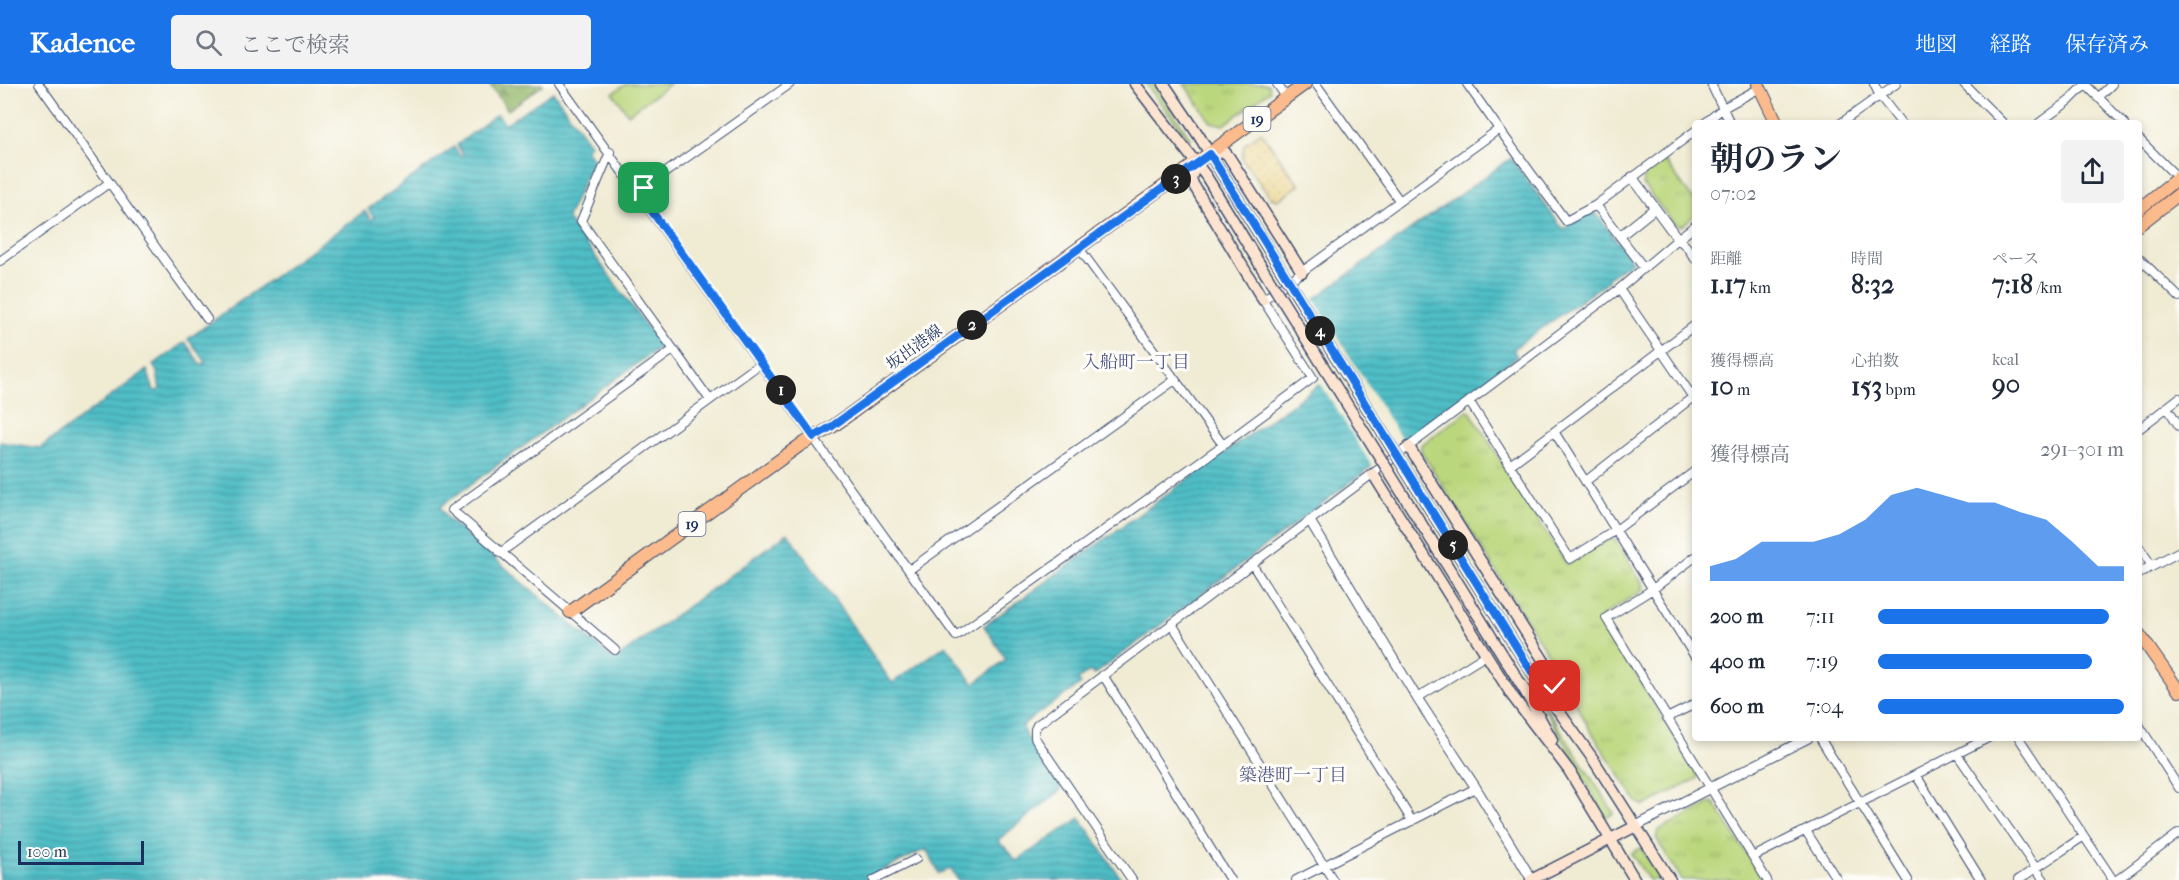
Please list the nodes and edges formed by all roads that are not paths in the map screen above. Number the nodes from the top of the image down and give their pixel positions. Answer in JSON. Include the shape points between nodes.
{"nodes":[{"id":1,"x":39,"y":84,"type":"edge"},
{"id":2,"x":559,"y":84,"type":"edge"},
{"id":3,"x":790,"y":84,"type":"edge"},
{"id":4,"x":1135,"y":84,"type":"edge"},
{"id":5,"x":1164,"y":84,"type":"edge"},
{"id":6,"x":1277,"y":84,"type":"edge"},
{"id":7,"x":1305,"y":84,"type":"edge"},
{"id":8,"x":1316,"y":84,"type":"edge"},
{"id":9,"x":1467,"y":84,"type":"edge"},
{"id":10,"x":1711,"y":84,"type":"edge"},
{"id":11,"x":1874,"y":84,"type":"edge"},
{"id":12,"x":1896,"y":84,"type":"edge"},
{"id":13,"x":1964,"y":84,"type":"edge"},
{"id":14,"x":2085,"y":84,"type":"edge"},
{"id":15,"x":2112,"y":84,"type":"edge"},
{"id":16,"x":1759,"y":86,"type":"edge"},
{"id":17,"x":1880,"y":96,"type":"junction"},
{"id":18,"x":1286,"y":97,"type":"junction"},
{"id":19,"x":2098,"y":98,"type":"junction"},
{"id":20,"x":1723,"y":108,"type":"junction"},
{"id":21,"x":1709,"y":120,"type":"edge"},
{"id":22,"x":1729,"y":120,"type":"edge"},
{"id":23,"x":1776,"y":120,"type":"edge"},
{"id":24,"x":1845,"y":120,"type":"edge"},
{"id":25,"x":1899,"y":120,"type":"edge"},
{"id":26,"x":2000,"y":120,"type":"edge"},
{"id":27,"x":2043,"y":120,"type":"edge"},
{"id":28,"x":2121,"y":120,"type":"edge"},
{"id":29,"x":1499,"y":129,"type":"junction"},
{"id":30,"x":1692,"y":133,"type":"edge"},
{"id":31,"x":2142,"y":142,"type":"edge"},
{"id":32,"x":610,"y":152,"type":"junction"},
{"id":33,"x":1210,"y":154,"type":"junction"},
{"id":34,"x":1197,"y":163,"type":"junction"},
{"id":35,"x":1632,"y":177,"type":"junction"},
{"id":36,"x":2179,"y":178,"type":"edge"},
{"id":37,"x":110,"y":183,"type":"junction"},
{"id":38,"x":638,"y":192,"type":"junction"},
{"id":39,"x":2179,"y":194,"type":"edge"},
{"id":40,"x":1399,"y":200,"type":"junction"},
{"id":41,"x":1596,"y":205,"type":"junction"},
{"id":42,"x":2142,"y":206,"type":"edge"},
{"id":43,"x":1655,"y":208,"type":"junction"},
{"id":44,"x":2142,"y":223,"type":"edge"},
{"id":45,"x":1692,"y":228,"type":"edge"},
{"id":46,"x":1620,"y":236,"type":"junction"},
{"id":47,"x":1678,"y":239,"type":"junction"},
{"id":48,"x":1079,"y":248,"type":"junction"},
{"id":49,"x":1692,"y":255,"type":"edge"},
{"id":50,"x":0,"y":261,"type":"edge"},
{"id":51,"x":2142,"y":261,"type":"edge"},
{"id":52,"x":1644,"y":268,"type":"junction"},
{"id":53,"x":1302,"y":272,"type":"junction"},
{"id":54,"x":1619,"y":289,"type":"junction"},
{"id":55,"x":2179,"y":297,"type":"edge"},
{"id":56,"x":1263,"y":300,"type":"junction"},
{"id":57,"x":207,"y":319,"type":"dead end"},
{"id":58,"x":1692,"y":327,"type":"edge"},
{"id":59,"x":673,"y":350,"type":"junction"},
{"id":60,"x":1661,"y":350,"type":"junction"},
{"id":61,"x":761,"y":363,"type":"junction"},
{"id":62,"x":1175,"y":380,"type":"junction"},
{"id":63,"x":1692,"y":396,"type":"edge"},
{"id":64,"x":2179,"y":398,"type":"edge"},
{"id":65,"x":710,"y":400,"type":"junction"},
{"id":66,"x":1469,"y":401,"type":"junction"},
{"id":67,"x":1692,"y":401,"type":"edge"},
{"id":68,"x":2167,"y":407,"type":"junction"},
{"id":69,"x":2179,"y":426,"type":"edge"},
{"id":70,"x":2142,"y":427,"type":"edge"},
{"id":71,"x":1554,"y":433,"type":"junction"},
{"id":72,"x":814,"y":437,"type":"junction"},
{"id":73,"x":1222,"y":445,"type":"junction"},
{"id":74,"x":1409,"y":447,"type":"junction"},
{"id":75,"x":1510,"y":465,"type":"junction"},
{"id":76,"x":1692,"y":473,"type":"edge"},
{"id":77,"x":1373,"y":474,"type":"junction"},
{"id":78,"x":1586,"y":481,"type":"junction"},
{"id":79,"x":1310,"y":521,"type":"junction"},
{"id":80,"x":1616,"y":530,"type":"junction"},
{"id":81,"x":2142,"y":551,"type":"edge"},
{"id":82,"x":2179,"y":552,"type":"edge"},
{"id":83,"x":500,"y":553,"type":"junction"},
{"id":84,"x":1692,"y":559,"type":"edge"},
{"id":85,"x":1252,"y":564,"type":"junction"},
{"id":86,"x":2152,"y":566,"type":"junction"},
{"id":87,"x":909,"y":570,"type":"junction"},
{"id":88,"x":2142,"y":571,"type":"edge"},
{"id":89,"x":1653,"y":589,"type":"junction"},
{"id":90,"x":570,"y":612,"type":"junction"},
{"id":91,"x":1172,"y":624,"type":"junction"},
{"id":92,"x":2142,"y":638,"type":"edge"},
{"id":93,"x":615,"y":650,"type":"dead end"},
{"id":94,"x":1692,"y":652,"type":"edge"},
{"id":95,"x":1486,"y":655,"type":"junction"},
{"id":96,"x":1103,"y":675,"type":"junction"},
{"id":97,"x":2179,"y":690,"type":"edge"},
{"id":98,"x":1417,"y":698,"type":"junction"},
{"id":99,"x":1692,"y":706,"type":"edge"},
{"id":100,"x":1556,"y":707,"type":"junction"},
{"id":101,"x":1667,"y":718,"type":"junction"},
{"id":102,"x":2142,"y":730,"type":"edge"},
{"id":103,"x":1802,"y":741,"type":"edge"},
{"id":104,"x":1822,"y":741,"type":"edge"},
{"id":105,"x":1982,"y":741,"type":"edge"},
{"id":106,"x":2021,"y":741,"type":"edge"},
{"id":107,"x":1957,"y":754,"type":"junction"},
{"id":108,"x":1571,"y":773,"type":"junction"},
{"id":109,"x":1916,"y":775,"type":"junction"},
{"id":110,"x":1476,"y":788,"type":"junction"},
{"id":111,"x":1710,"y":788,"type":"junction"},
{"id":112,"x":2179,"y":788,"type":"edge"},
{"id":113,"x":1861,"y":803,"type":"junction"},
{"id":114,"x":1412,"y":820,"type":"junction"},
{"id":115,"x":1636,"y":826,"type":"junction"},
{"id":116,"x":1806,"y":831,"type":"junction"},
{"id":117,"x":2179,"y":833,"type":"edge"},
{"id":118,"x":2084,"y":836,"type":"junction"},
{"id":119,"x":1610,"y":840,"type":"junction"},
{"id":120,"x":1753,"y":857,"type":"junction"},
{"id":121,"x":915,"y":859,"type":"dead end"},
{"id":122,"x":1324,"y":866,"type":"junction"},
{"id":123,"x":2036,"y":868,"type":"junction"},
{"id":124,"x":874,"y":880,"type":"edge"},
{"id":125,"x":1132,"y":880,"type":"edge"},
{"id":126,"x":1230,"y":880,"type":"edge"},
{"id":127,"x":1296,"y":880,"type":"edge"},
{"id":128,"x":1333,"y":880,"type":"edge"},
{"id":129,"x":1532,"y":880,"type":"edge"},
{"id":130,"x":1635,"y":880,"type":"edge"},
{"id":131,"x":1670,"y":880,"type":"edge"},
{"id":132,"x":1767,"y":880,"type":"edge"},
{"id":133,"x":1837,"y":880,"type":"edge"},
{"id":134,"x":1908,"y":880,"type":"edge"},
{"id":135,"x":1982,"y":880,"type":"edge"},
{"id":136,"x":2018,"y":880,"type":"edge"},
{"id":137,"x":2044,"y":880,"type":"edge"},
{"id":138,"x":2115,"y":880,"type":"edge"}],
"edges":[{"from":1,"to":37,"type":"street"},
{"from":2,"to":32,"type":"street"},
{"from":3,"to":38,"type":"street"},
{"from":4,"to":34,"type":"main road"},
{"from":5,"to":33,"type":"main road"},
{"from":6,"to":18,"type":"street"},
{"from":7,"to":18,"type":"main road","name":"坂出港線","number":"19"},
{"from":8,"to":40,"type":"street"},
{"from":9,"to":29,"type":"street"},
{"from":10,"to":20,"type":"street"},
{"from":11,"to":17,"type":"street"},
{"from":12,"to":17,"type":"street"},
{"from":13,"to":26,"type":"street"},
{"from":14,"to":19,"type":"street"},
{"from":14,"to":27,"type":"street"},
{"from":15,"to":19,"type":"street"},
{"from":16,"to":20,"type":"street"},
{"from":16,"to":23,"type":"main road"},
{"from":17,"to":24,"type":"street"},
{"from":17,"to":25,"type":"street"},
{"from":18,"to":33,"type":"main road","name":"坂出港線","number":"19"},
{"from":19,"to":28,"type":"street"},
{"from":20,"to":21,"type":"street"},
{"from":20,"to":22,"type":"street"},
{"from":29,"to":40,"type":"street"},
{"from":29,"to":41,"type":"street","via":[[1566,221]]},
{"from":30,"to":35,"type":"street"},
{"from":31,"to":36,"type":"street"},
{"from":32,"to":38,"type":"street"},
{"from":32,"to":59,"type":"street","via":[[581,221]]},
{"from":33,"to":34,"type":"main road","name":"坂出港線","number":"19"},
{"from":33,"to":53,"type":"main road","via":[[1225,152],[1229,157]]},
{"from":33,"to":100,"type":"main road","bridge":true},
{"from":34,"to":48,"type":"main road","name":"坂出港線","number":"19"},
{"from":34,"to":56,"type":"main road","via":[[1192,184]]},
{"from":34,"to":108,"type":"main road","bridge":true,"via":[[1525,691]]},
{"from":35,"to":41,"type":"street"},
{"from":35,"to":43,"type":"street"},
{"from":36,"to":42,"type":"main road"},
{"from":37,"to":50,"type":"street"},
{"from":37,"to":57,"type":"street"},
{"from":38,"to":61,"type":"street"},
{"from":39,"to":44,"type":"main road"},
{"from":40,"to":53,"type":"street"},
{"from":41,"to":46,"type":"street"},
{"from":43,"to":46,"type":"street"},
{"from":43,"to":47,"type":"street"},
{"from":45,"to":47,"type":"street"},
{"from":46,"to":52,"type":"street"},
{"from":47,"to":49,"type":"street"},
{"from":47,"to":52,"type":"street"},
{"from":48,"to":62,"type":"street"},
{"from":48,"to":72,"type":"main road","name":"坂出港線","number":"19"},
{"from":51,"to":55,"type":"street"},
{"from":52,"to":54,"type":"street"},
{"from":53,"to":56,"type":"street"},
{"from":54,"to":60,"type":"street"},
{"from":54,"to":66,"type":"street"},
{"from":56,"to":73,"type":"street","via":[[1312,378]]},
{"from":58,"to":60,"type":"street"},
{"from":59,"to":65,"type":"street"},
{"from":59,"to":83,"type":"street","via":[[452,510]]},
{"from":60,"to":63,"type":"street"},
{"from":60,"to":71,"type":"street"},
{"from":61,"to":65,"type":"street"},
{"from":61,"to":72,"type":"street"},
{"from":62,"to":73,"type":"street"},
{"from":62,"to":87,"type":"street"},
{"from":64,"to":68,"type":"street"},
{"from":65,"to":83,"type":"street"},
{"from":66,"to":74,"type":"street"},
{"from":66,"to":75,"type":"street"},
{"from":67,"to":78,"type":"street"},
{"from":68,"to":69,"type":"street"},
{"from":68,"to":70,"type":"street"},
{"from":71,"to":75,"type":"street"},
{"from":71,"to":78,"type":"street"},
{"from":72,"to":87,"type":"street"},
{"from":72,"to":90,"type":"main road","name":"坂出港線","number":"19"},
{"from":73,"to":87,"type":"street","via":[[956,636]]},
{"from":74,"to":77,"type":"street"},
{"from":74,"to":100,"type":"main road","via":[[1552,674]]},
{"from":75,"to":80,"type":"street","via":[[1570,559]]},
{"from":76,"to":80,"type":"street"},
{"from":77,"to":79,"type":"street"},
{"from":77,"to":95,"type":"main road"},
{"from":78,"to":80,"type":"street"},
{"from":79,"to":85,"type":"street"},
{"from":79,"to":98,"type":"street"},
{"from":80,"to":89,"type":"street"},
{"from":81,"to":86,"type":"street"},
{"from":82,"to":86,"type":"street"},
{"from":83,"to":90,"type":"street"},
{"from":84,"to":89,"type":"street"},
{"from":85,"to":91,"type":"street"},
{"from":85,"to":114,"type":"street"},
{"from":86,"to":88,"type":"street"},
{"from":89,"to":94,"type":"street"},
{"from":89,"to":101,"type":"street","via":[[1606,618]]},
{"from":90,"to":93,"type":"street"},
{"from":91,"to":96,"type":"street"},
{"from":91,"to":122,"type":"street"},
{"from":92,"to":97,"type":"main road"},
{"from":95,"to":98,"type":"street"},
{"from":95,"to":108,"type":"main road"},
{"from":96,"to":125,"type":"street","via":[[1037,725],[1034,733]]},
{"from":96,"to":126,"type":"street"},
{"from":98,"to":110,"type":"street"},
{"from":99,"to":101,"type":"street"},
{"from":100,"to":115,"type":"main road"},
{"from":101,"to":111,"type":"street"},
{"from":102,"to":112,"type":"street"},
{"from":103,"to":111,"type":"street"},
{"from":104,"to":113,"type":"street"},
{"from":105,"to":107,"type":"street"},
{"from":106,"to":118,"type":"street"},
{"from":107,"to":109,"type":"street"},
{"from":107,"to":123,"type":"street"},
{"from":108,"to":119,"type":"main road"},
{"from":109,"to":113,"type":"street"},
{"from":109,"to":135,"type":"street"},
{"from":110,"to":114,"type":"street"},
{"from":110,"to":129,"type":"street"},
{"from":111,"to":115,"type":"street"},
{"from":111,"to":120,"type":"street"},
{"from":113,"to":116,"type":"street"},
{"from":113,"to":134,"type":"street"},
{"from":114,"to":122,"type":"street"},
{"from":115,"to":119,"type":"main road"},
{"from":115,"to":131,"type":"main road"},
{"from":116,"to":120,"type":"street"},
{"from":116,"to":133,"type":"street"},
{"from":117,"to":138,"type":"street"},
{"from":118,"to":123,"type":"street"},
{"from":118,"to":138,"type":"street"},
{"from":119,"to":129,"type":"main road"},
{"from":119,"to":130,"type":"main road"},
{"from":120,"to":132,"type":"street"},
{"from":121,"to":124,"type":"street"},
{"from":122,"to":127,"type":"street"},
{"from":122,"to":128,"type":"street"},
{"from":123,"to":136,"type":"street"},
{"from":123,"to":137,"type":"street"}]}
